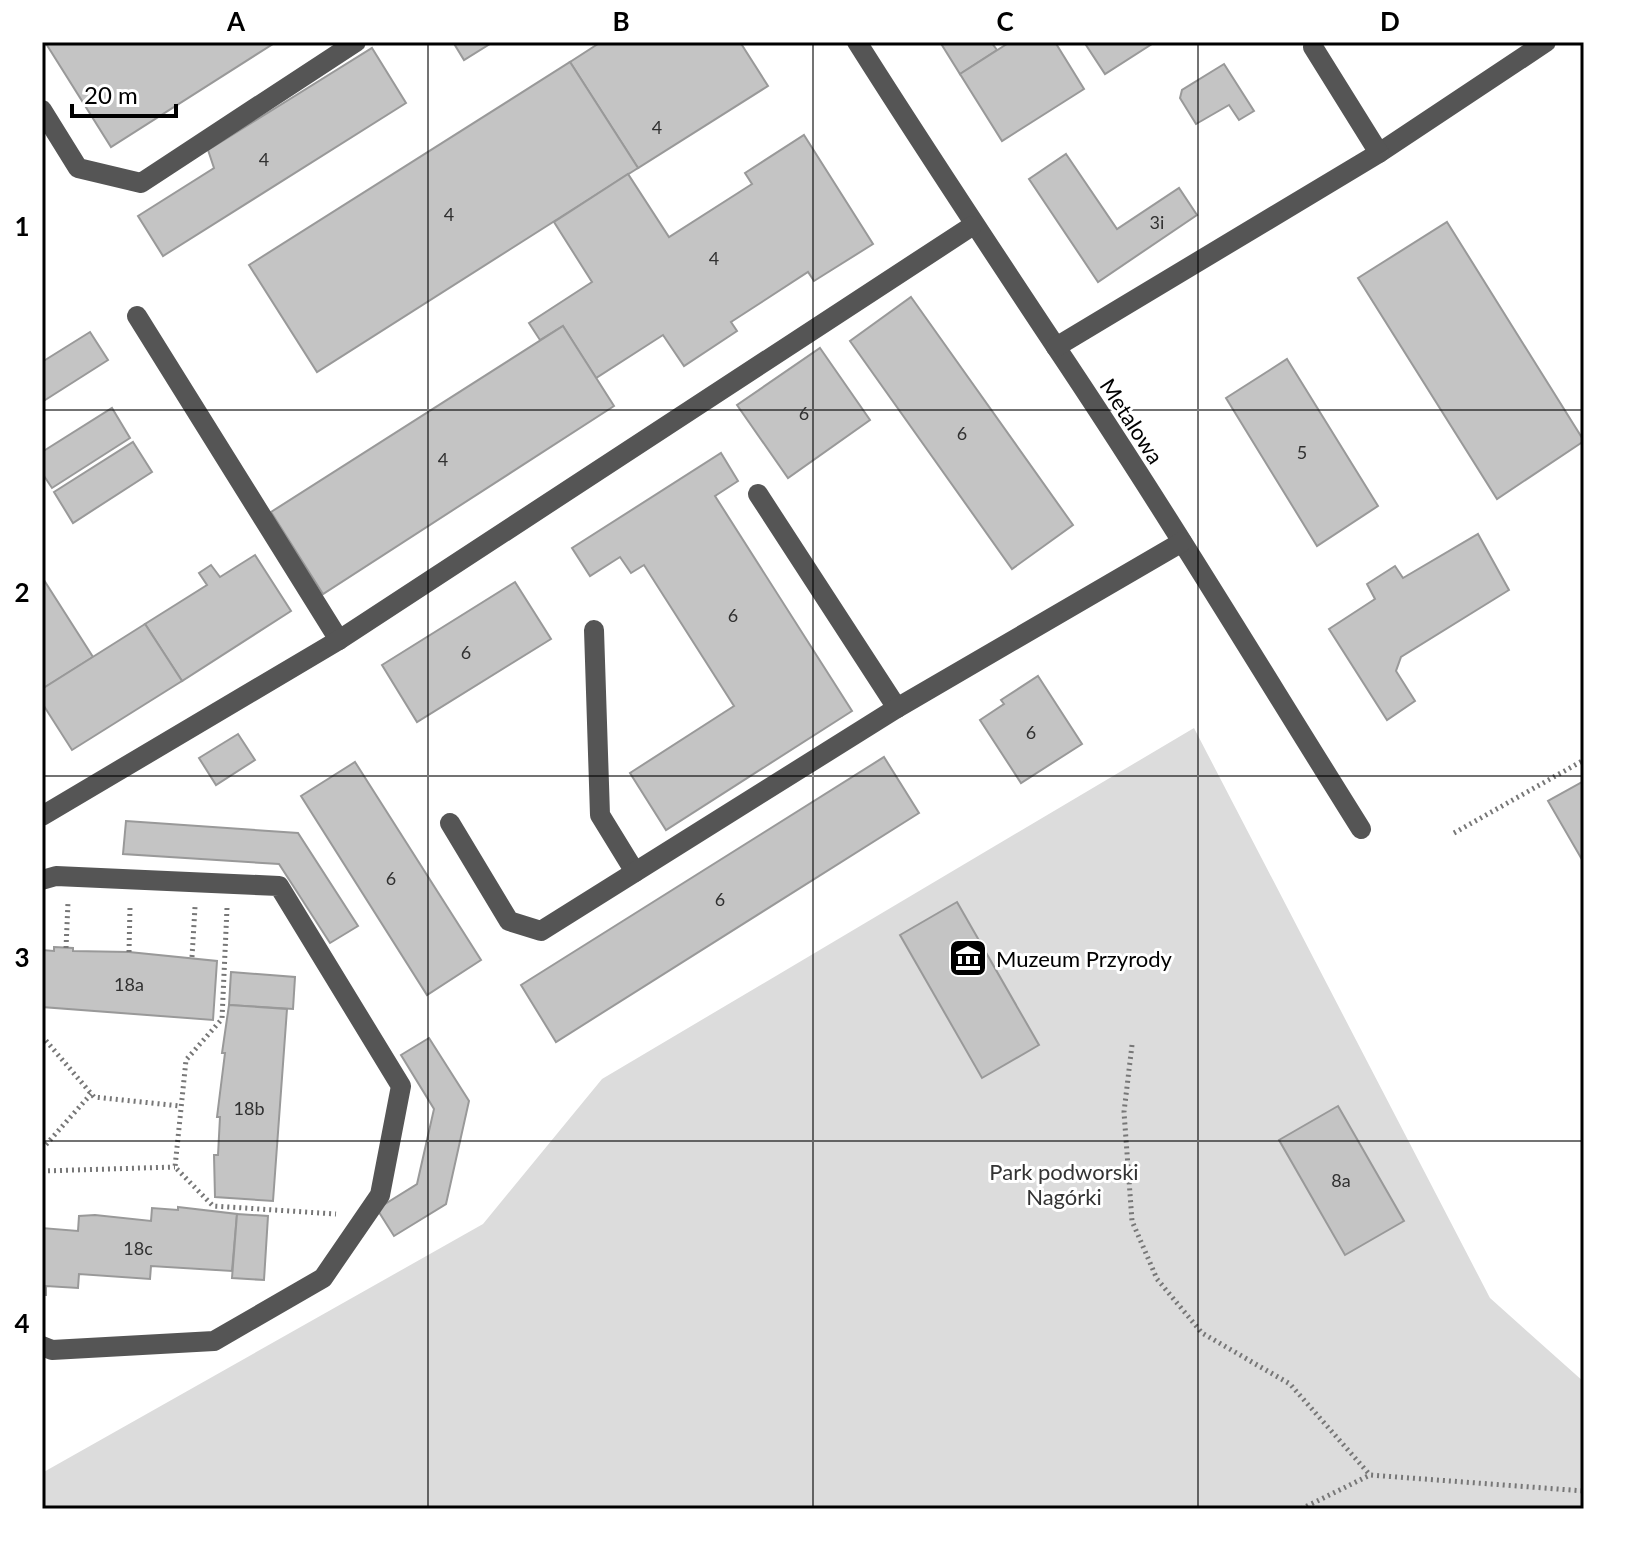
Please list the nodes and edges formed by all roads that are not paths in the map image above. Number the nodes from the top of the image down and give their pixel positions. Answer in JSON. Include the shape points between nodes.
{"nodes":[{"id":1,"x":356,"y":42,"type":"edge"},
{"id":2,"x":857,"y":42,"type":"edge"},
{"id":3,"x":1546,"y":42,"type":"edge"},
{"id":4,"x":1313,"y":47,"type":"dead end"},
{"id":5,"x":42,"y":110,"type":"edge"},
{"id":6,"x":1379,"y":153,"type":"junction"},
{"id":7,"x":972,"y":226,"type":"junction"},
{"id":8,"x":137,"y":316,"type":"dead end"},
{"id":9,"x":1056,"y":347,"type":"junction"},
{"id":10,"x":758,"y":494,"type":"dead end"},
{"id":11,"x":1182,"y":542,"type":"junction"},
{"id":12,"x":594,"y":630,"type":"dead end"},
{"id":13,"x":339,"y":640,"type":"junction"},
{"id":14,"x":897,"y":708,"type":"junction"},
{"id":15,"x":42,"y":816,"type":"edge"},
{"id":16,"x":450,"y":823,"type":"dead end"},
{"id":17,"x":1361,"y":829,"type":"dead end"},
{"id":18,"x":635,"y":872,"type":"junction"},
{"id":19,"x":42,"y":880,"type":"edge"},
{"id":20,"x":42,"y":1346,"type":"edge"}],
"edges":[{"from":1,"to":5,"type":"street","via":[[141,183],[78,168]]},
{"from":2,"to":7,"type":"street","name":"Metalowa"},
{"from":3,"to":6,"type":"street"},
{"from":4,"to":6,"type":"street"},
{"from":6,"to":9,"type":"street"},
{"from":7,"to":9,"type":"street","name":"Metalowa"},
{"from":7,"to":13,"type":"street"},
{"from":8,"to":13,"type":"street"},
{"from":9,"to":11,"type":"street","name":"Metalowa"},
{"from":10,"to":14,"type":"street"},
{"from":11,"to":14,"type":"street"},
{"from":11,"to":17,"type":"street","name":"Metalowa"},
{"from":12,"to":18,"type":"street","via":[[600,815]]},
{"from":13,"to":15,"type":"street"},
{"from":14,"to":18,"type":"street"},
{"from":16,"to":18,"type":"street","via":[[509,921],[541,931]]},
{"from":19,"to":20,"type":"street","via":[[56,876],[279,886],[401,1086],[380,1195],[323,1278],[214,1341],[52,1350]]}]}
